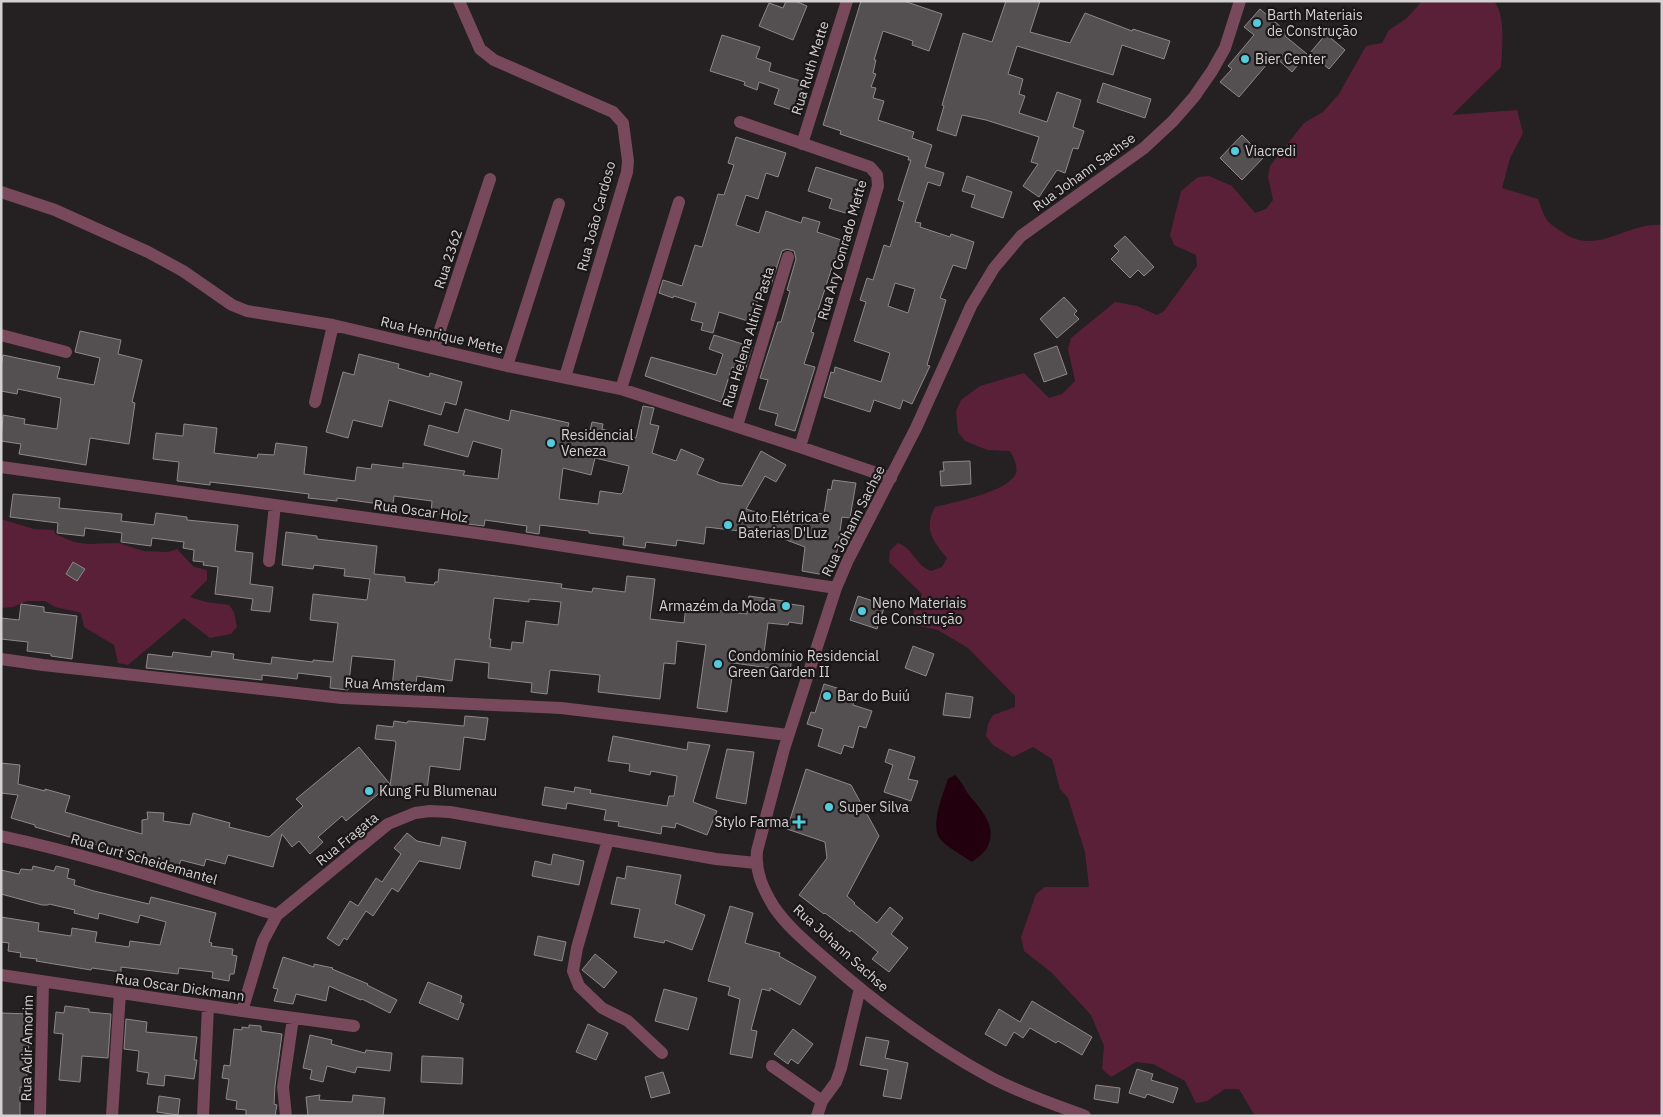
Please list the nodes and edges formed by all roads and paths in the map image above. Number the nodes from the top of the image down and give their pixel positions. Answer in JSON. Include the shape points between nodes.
{"nodes":[{"id":1,"x":459,"y":1,"type":"edge"},
{"id":2,"x":847,"y":1,"type":"edge"},
{"id":3,"x":1240,"y":1,"type":"edge"},
{"id":4,"x":740,"y":122,"type":"dead end"},
{"id":5,"x":802,"y":144,"type":"junction"},
{"id":6,"x":490,"y":179,"type":"dead end"},
{"id":7,"x":1,"y":192,"type":"edge"},
{"id":8,"x":679,"y":202,"type":"dead end"},
{"id":9,"x":558,"y":204,"type":"dead end"},
{"id":10,"x":788,"y":257,"type":"dead end"},
{"id":11,"x":333,"y":325,"type":"junction"},
{"id":12,"x":1,"y":336,"type":"edge"},
{"id":13,"x":434,"y":348,"type":"junction"},
{"id":14,"x":66,"y":352,"type":"dead end"},
{"id":15,"x":507,"y":366,"type":"junction"},
{"id":16,"x":565,"y":377,"type":"junction"},
{"id":17,"x":621,"y":389,"type":"junction"},
{"id":18,"x":315,"y":402,"type":"dead end"},
{"id":19,"x":737,"y":426,"type":"junction"},
{"id":20,"x":800,"y":447,"type":"junction"},
{"id":21,"x":1,"y":467,"type":"edge"},
{"id":22,"x":891,"y":478,"type":"junction"},
{"id":23,"x":276,"y":505,"type":"junction"},
{"id":24,"x":269,"y":561,"type":"dead end"},
{"id":25,"x":836,"y":588,"type":"junction"},
{"id":26,"x":1,"y":659,"type":"edge"},
{"id":27,"x":788,"y":735,"type":"junction"},
{"id":28,"x":1,"y":836,"type":"edge"},
{"id":29,"x":608,"y":840,"type":"junction"},
{"id":30,"x":756,"y":863,"type":"junction"},
{"id":31,"x":277,"y":915,"type":"junction"},
{"id":32,"x":1,"y":975,"type":"edge"},
{"id":33,"x":43,"y":982,"type":"junction"},
{"id":34,"x":860,"y":988,"type":"junction"},
{"id":35,"x":120,"y":993,"type":"junction"},
{"id":36,"x":208,"y":1006,"type":"junction"},
{"id":37,"x":242,"y":1011,"type":"junction"},
{"id":38,"x":292,"y":1018,"type":"junction"},
{"id":39,"x":354,"y":1026,"type":"dead end"},
{"id":40,"x":662,"y":1053,"type":"dead end"},
{"id":41,"x":772,"y":1066,"type":"dead end"},
{"id":42,"x":822,"y":1102,"type":"junction"},
{"id":43,"x":40,"y":1116,"type":"edge"},
{"id":44,"x":112,"y":1116,"type":"edge"},
{"id":45,"x":203,"y":1116,"type":"edge"},
{"id":46,"x":286,"y":1116,"type":"edge"},
{"id":47,"x":817,"y":1116,"type":"edge"},
{"id":48,"x":1085,"y":1116,"type":"edge"}],
"edges":[{"from":1,"to":16,"type":"street","name":"Rua João Cardoso","via":[[480,49],[494,60],[613,112],[623,124],[627,172]]},
{"from":2,"to":5,"type":"street","name":"Rua Ruth Mette"},
{"from":3,"to":22,"type":"street","name":"Rua Johann Sachse","via":[[1225,48],[1194,97],[1173,121],[1144,148],[1021,236],[994,268],[971,306]]},
{"from":4,"to":5,"type":"street","name":"Rua Ary Conrado Mette"},
{"from":5,"to":20,"type":"street","name":"Rua Ary Conrado Mette","via":[[870,167],[878,175],[878,186]]},
{"from":6,"to":13,"type":"street","name":"Rua 2362"},
{"from":7,"to":11,"type":"street","name":"Rua Henrique Mette","via":[[54,210],[148,252],[183,271],[232,305],[247,311]]},
{"from":8,"to":17,"type":"street"},
{"from":9,"to":15,"type":"street"},
{"from":10,"to":19,"type":"street","name":"Rua Helena Altini Pasta"},
{"from":11,"to":13,"type":"street","name":"Rua Henrique Mette"},
{"from":11,"to":18,"type":"street"},
{"from":12,"to":14,"type":"street"},
{"from":13,"to":15,"type":"street","name":"Rua Henrique Mette"},
{"from":15,"to":16,"type":"street","name":"Rua Henrique Mette"},
{"from":16,"to":17,"type":"street","name":"Rua Henrique Mette"},
{"from":17,"to":19,"type":"street","name":"Rua Henrique Mette"},
{"from":19,"to":20,"type":"street","name":"Rua Henrique Mette"},
{"from":20,"to":22,"type":"street","name":"Rua Henrique Mette"},
{"from":21,"to":23,"type":"street","name":"Rua Oscar Holz"},
{"from":22,"to":25,"type":"street","name":"Rua Johann Sachse"},
{"from":23,"to":24,"type":"street"},
{"from":23,"to":25,"type":"street","name":"Rua Oscar Holz"},
{"from":25,"to":27,"type":"street","name":"Rua Johann Sachse"},
{"from":26,"to":27,"type":"street","name":"Rua Amsterdam","via":[[342,698],[561,708]]},
{"from":27,"to":30,"type":"street","name":"Rua Johann Sachse","via":[[763,824]]},
{"from":28,"to":31,"type":"street","name":"Rua Curt Scheidemantel","via":[[128,869]]},
{"from":29,"to":30,"type":"street","name":"Rua Fragata"},
{"from":29,"to":31,"type":"street","name":"Rua Fragata","via":[[450,812],[415,812],[388,824]]},
{"from":29,"to":40,"type":"street","via":[[573,971],[579,986],[602,1008],[628,1021]]},
{"from":30,"to":34,"type":"street","name":"Rua Johann Sachse","via":[[763,887],[775,908],[795,931]]},
{"from":31,"to":37,"type":"street","name":"Rua Fragata","via":[[262,941]]},
{"from":32,"to":33,"type":"street","name":"Rua Oscar Dickmann"},
{"from":33,"to":35,"type":"street","name":"Rua Oscar Dickmann"},
{"from":33,"to":43,"type":"street","name":"Rua Adir Amorim"},
{"from":34,"to":42,"type":"street","via":[[841,1068]]},
{"from":34,"to":48,"type":"street","name":"Rua Johann Sachse","via":[[918,1033],[991,1078]]},
{"from":35,"to":36,"type":"street","name":"Rua Oscar Dickmann"},
{"from":35,"to":44,"type":"street"},
{"from":36,"to":37,"type":"street","name":"Rua Oscar Dickmann"},
{"from":36,"to":45,"type":"street"},
{"from":37,"to":38,"type":"street","name":"Rua Oscar Dickmann"},
{"from":38,"to":39,"type":"street","name":"Rua Oscar Dickmann"},
{"from":38,"to":46,"type":"street","via":[[283,1087]]},
{"from":41,"to":42,"type":"street"},
{"from":42,"to":47,"type":"street"}]}
